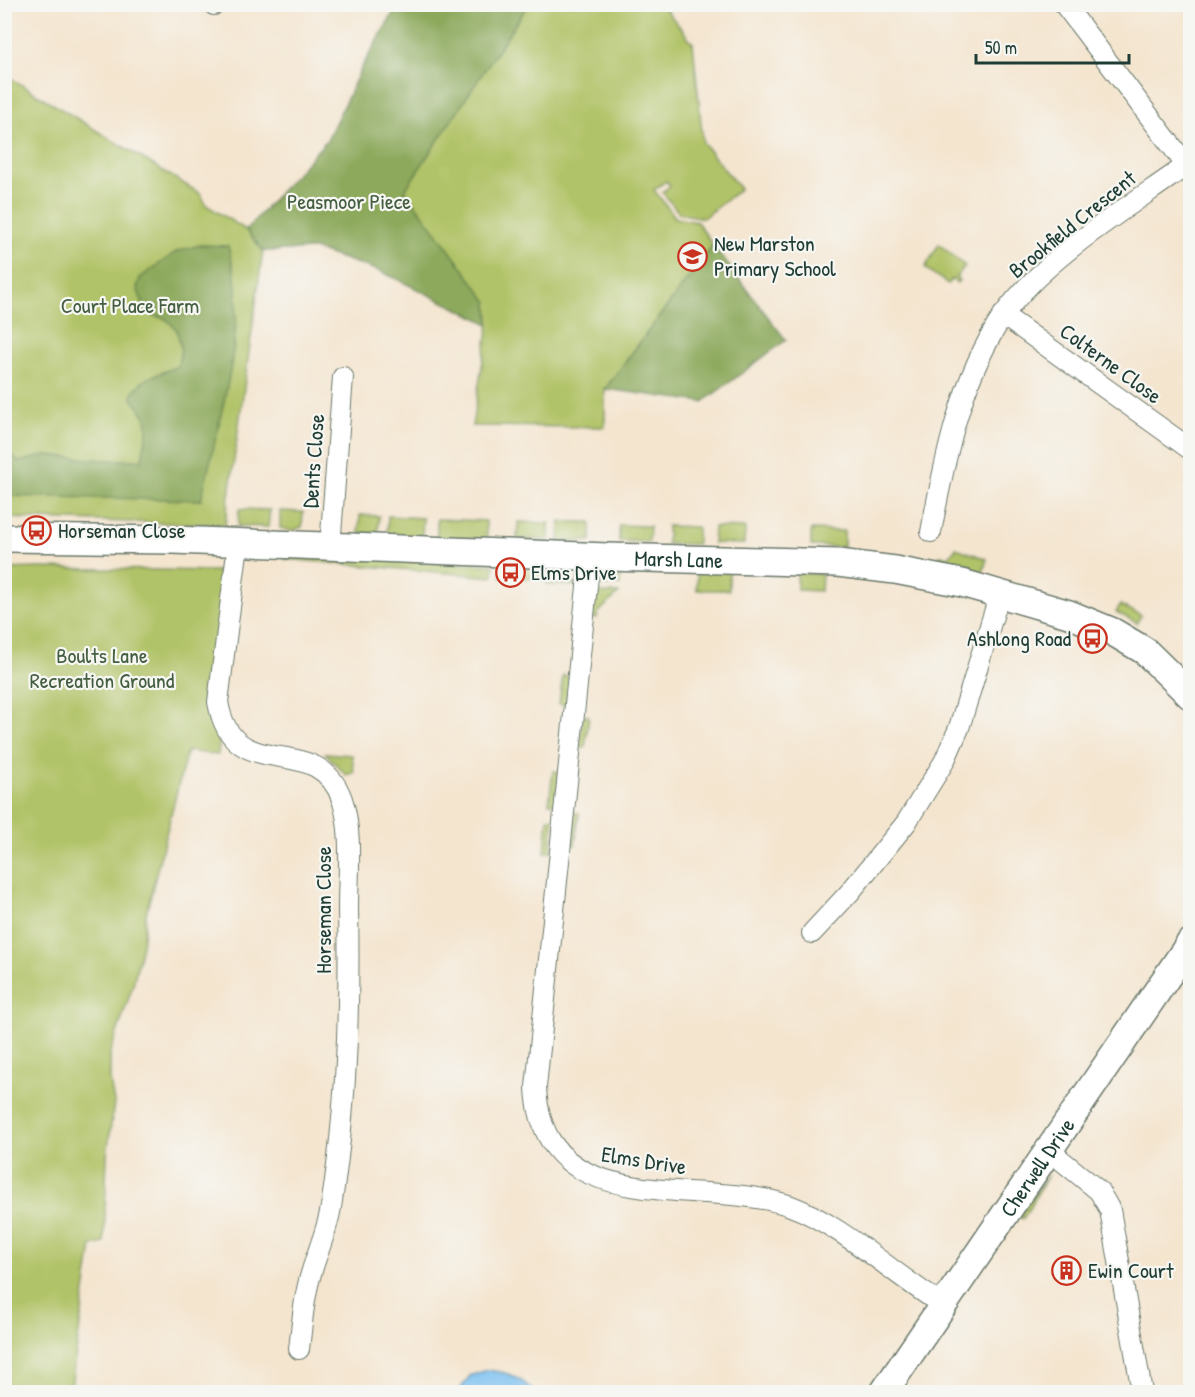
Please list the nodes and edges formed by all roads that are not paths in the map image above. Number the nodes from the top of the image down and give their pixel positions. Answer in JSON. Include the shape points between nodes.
{"nodes":[{"id":1,"x":1064,"y":4,"type":"edge"},
{"id":2,"x":1189,"y":168,"type":"edge"},
{"id":3,"x":1003,"y":315,"type":"junction"},
{"id":4,"x":343,"y":377,"type":"dead end"},
{"id":5,"x":1191,"y":449,"type":"edge"},
{"id":6,"x":931,"y":532,"type":"dead end"},
{"id":7,"x":4,"y":538,"type":"edge"},
{"id":8,"x":238,"y":544,"type":"junction"},
{"id":9,"x":330,"y":548,"type":"junction"},
{"id":10,"x":590,"y":557,"type":"junction"},
{"id":11,"x":1000,"y":593,"type":"junction"},
{"id":12,"x":1155,"y":658,"type":"junction"},
{"id":13,"x":1191,"y":670,"type":"edge"},
{"id":14,"x":1191,"y":694,"type":"edge"},
{"id":15,"x":812,"y":933,"type":"dead end"},
{"id":16,"x":1191,"y":944,"type":"edge"},
{"id":17,"x":1050,"y":1151,"type":"junction"},
{"id":18,"x":944,"y":1305,"type":"junction"},
{"id":19,"x":299,"y":1349,"type":"dead end"},
{"id":20,"x":884,"y":1392,"type":"edge"},
{"id":21,"x":1142,"y":1392,"type":"edge"}],
"edges":[{"from":1,"to":2,"type":"street"},
{"from":2,"to":3,"type":"street","name":"Brookfield Crescent","via":[[1069,251]]},
{"from":3,"to":5,"type":"street","name":"Colterne Close"},
{"from":3,"to":6,"type":"street","name":"Brookfield Crescent","via":[[965,390]]},
{"from":4,"to":9,"type":"street","name":"Dents Close"},
{"from":7,"to":8,"type":"main road","name":"Marsh Lane"},
{"from":8,"to":9,"type":"main road","name":"Marsh Lane"},
{"from":8,"to":19,"type":"street","name":"Horseman Close","via":[[218,702],[220,716],[234,738],[250,752],[309,762],[325,773],[342,802],[347,838],[346,1029],[336,1176],[309,1281]]},
{"from":9,"to":10,"type":"main road","name":"Marsh Lane"},
{"from":10,"to":11,"type":"main road","name":"Marsh Lane","via":[[838,563],[941,578]]},
{"from":10,"to":18,"type":"street","name":"Elms Drive","via":[[536,1087],[539,1114],[548,1138],[563,1158],[594,1178],[791,1206],[822,1222]]},
{"from":11,"to":12,"type":"main road","name":"Marsh Lane","via":[[1113,632]]},
{"from":11,"to":15,"type":"street","via":[[959,728],[944,762],[906,823]]},
{"from":12,"to":13,"type":"main road","name":"Marsh Lane"},
{"from":12,"to":14,"type":"main road","name":"Marsh Lane"},
{"from":16,"to":17,"type":"main road","name":"Cherwell Drive"},
{"from":17,"to":18,"type":"main road","name":"Cherwell Drive"},
{"from":17,"to":21,"type":"street","via":[[1099,1191],[1110,1210]]},
{"from":18,"to":20,"type":"main road","name":"Cherwell Drive"}]}
